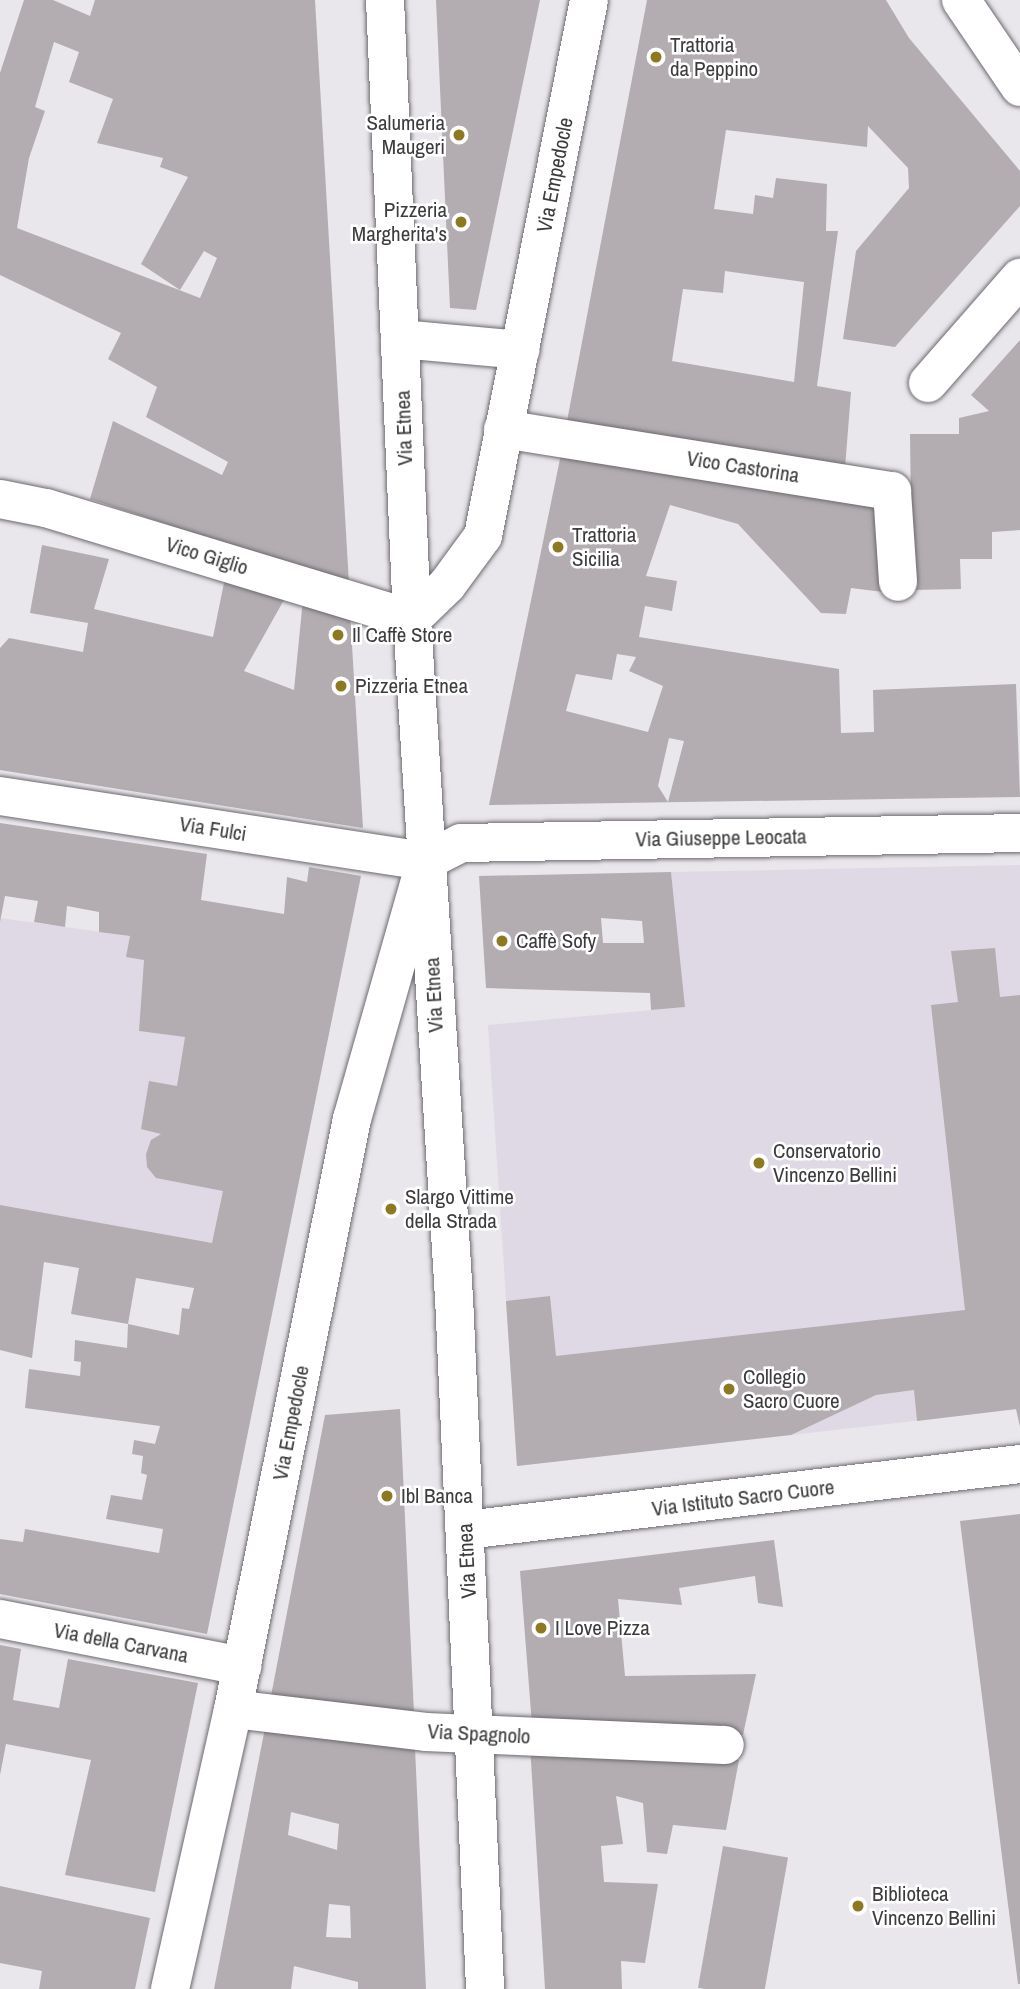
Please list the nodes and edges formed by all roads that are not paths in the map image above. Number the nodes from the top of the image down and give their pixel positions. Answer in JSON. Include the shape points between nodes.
{"nodes":[{"id":1,"x":385,"y":0,"type":"edge"},
{"id":2,"x":589,"y":0,"type":"edge"},
{"id":3,"x":961,"y":0,"type":"edge"},
{"id":4,"x":1020,"y":88,"type":"edge"},
{"id":5,"x":1020,"y":278,"type":"edge"},
{"id":6,"x":400,"y":339,"type":"junction"},
{"id":7,"x":520,"y":350,"type":"junction"},
{"id":8,"x":928,"y":383,"type":"dead end"},
{"id":9,"x":503,"y":429,"type":"junction"},
{"id":10,"x":0,"y":499,"type":"edge"},
{"id":11,"x":898,"y":582,"type":"dead end"},
{"id":12,"x":412,"y":619,"type":"junction"},
{"id":13,"x":0,"y":796,"type":"edge"},
{"id":14,"x":1020,"y":833,"type":"edge"},
{"id":15,"x":426,"y":861,"type":"junction"},
{"id":16,"x":1020,"y":1464,"type":"edge"},
{"id":17,"x":466,"y":1530,"type":"junction"},
{"id":18,"x":0,"y":1619,"type":"edge"},
{"id":19,"x":242,"y":1666,"type":"junction"},
{"id":20,"x":233,"y":1709,"type":"junction"},
{"id":21,"x":475,"y":1735,"type":"junction"},
{"id":22,"x":726,"y":1745,"type":"dead end"},
{"id":23,"x":170,"y":1989,"type":"edge"},
{"id":24,"x":485,"y":1989,"type":"edge"}],
"edges":[{"from":1,"to":6,"type":"street","name":"Via Etnea"},
{"from":2,"to":7,"type":"street","name":"Via Empedocle"},
{"from":3,"to":4,"type":"street"},
{"from":5,"to":8,"type":"street"},
{"from":6,"to":7,"type":"street"},
{"from":6,"to":12,"type":"street","name":"Via Etnea"},
{"from":7,"to":9,"type":"street","name":"Via Empedocle"},
{"from":9,"to":11,"type":"street","name":"Vico Castorina","via":[[892,491]]},
{"from":9,"to":12,"type":"street","name":"Via Empedocle","via":[[482,536],[447,585]]},
{"from":10,"to":12,"type":"street","name":"Vico Giglio","via":[[46,508]]},
{"from":12,"to":15,"type":"street","name":"Via Etnea"},
{"from":13,"to":15,"type":"street","name":"Via Fulci"},
{"from":14,"to":15,"type":"street","name":"Via Giuseppe Leocata","via":[[461,843]]},
{"from":15,"to":17,"type":"street","name":"Via Etnea"},
{"from":15,"to":19,"type":"street","name":"Via Empedocle","via":[[352,1119]]},
{"from":16,"to":17,"type":"street","name":"Via Istituto Sacro Cuore"},
{"from":17,"to":21,"type":"street","name":"Via Etnea"},
{"from":18,"to":19,"type":"street","name":"Via della Carvana"},
{"from":19,"to":20,"type":"street","name":"Via Empedocle"},
{"from":20,"to":21,"type":"street","name":"Via Spagnolo"},
{"from":20,"to":23,"type":"street","name":"Via Empedocle"},
{"from":21,"to":22,"type":"street","name":"Via Spagnolo"},
{"from":21,"to":24,"type":"street","name":"Via Etnea"}]}
